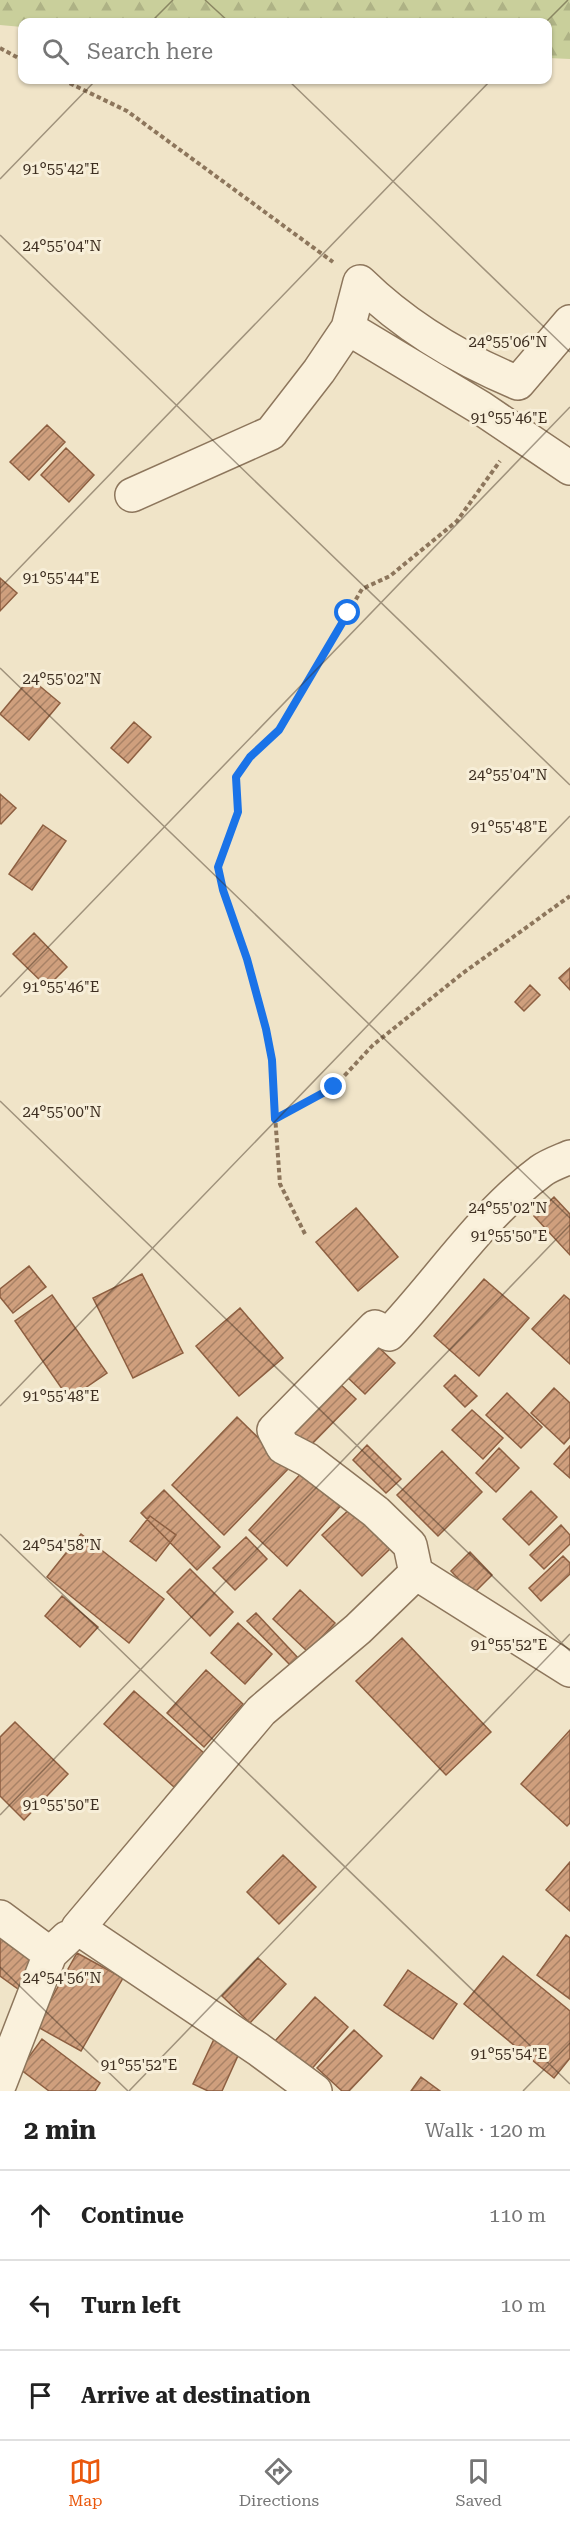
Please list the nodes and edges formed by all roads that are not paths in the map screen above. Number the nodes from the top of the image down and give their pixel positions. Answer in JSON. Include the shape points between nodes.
{"nodes":[{"id":1,"x":570,"y":322,"type":"edge"},
{"id":2,"x":348,"y":328,"type":"junction"},
{"id":3,"x":570,"y":468,"type":"edge"},
{"id":4,"x":132,"y":495,"type":"dead end"},
{"id":5,"x":570,"y":1156,"type":"edge"},
{"id":6,"x":416,"y":1573,"type":"junction"},
{"id":7,"x":570,"y":1670,"type":"edge"},
{"id":8,"x":0,"y":1917,"type":"edge"},
{"id":9,"x":78,"y":1928,"type":"junction"},
{"id":10,"x":50,"y":1954,"type":"junction"},
{"id":11,"x":0,"y":2082,"type":"edge"},
{"id":12,"x":315,"y":2091,"type":"edge"}],
"edges":[{"from":1,"to":2,"type":"street","via":[[518,383],[479,367],[415,327],[383,305],[360,282]]},
{"from":2,"to":3,"type":"street","via":[[481,408]]},
{"from":2,"to":4,"type":"street","via":[[271,434]]},
{"from":5,"to":6,"type":"street","via":[[543,1170],[494,1211],[389,1334],[375,1327],[274,1430],[283,1447],[308,1460],[376,1512],[410,1545]]},
{"from":6,"to":7,"type":"street"},
{"from":6,"to":9,"type":"street","via":[[261,1712]]},
{"from":8,"to":10,"type":"street"},
{"from":9,"to":10,"type":"street"},
{"from":9,"to":12,"type":"street"},
{"from":10,"to":11,"type":"street"}]}
